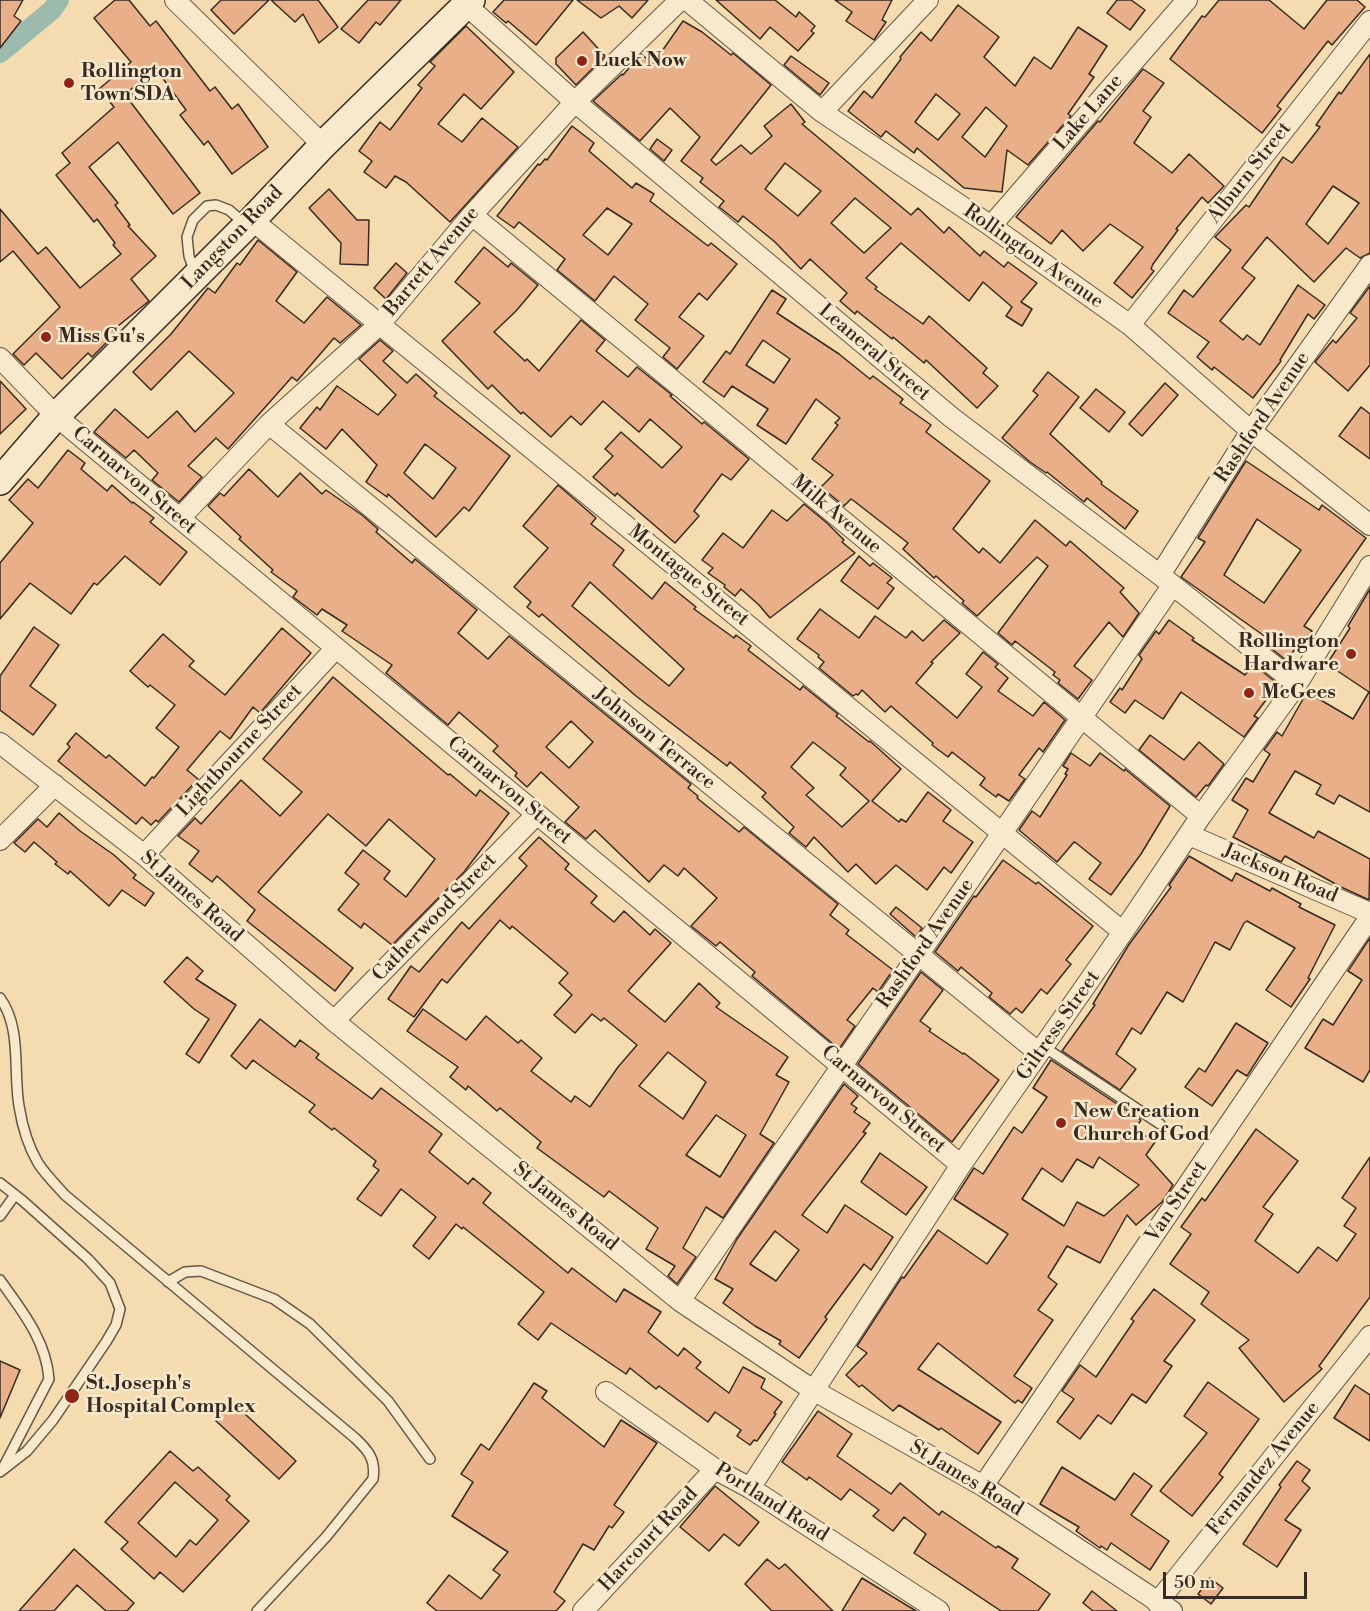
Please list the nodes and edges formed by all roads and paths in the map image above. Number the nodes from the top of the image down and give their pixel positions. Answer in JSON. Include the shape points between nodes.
{"nodes":[{"id":1,"x":175,"y":0,"type":"edge"},
{"id":2,"x":190,"y":0,"type":"edge"},
{"id":3,"x":680,"y":0,"type":"edge"},
{"id":4,"x":687,"y":0,"type":"edge"},
{"id":5,"x":928,"y":0,"type":"edge"},
{"id":6,"x":1187,"y":0,"type":"edge"},
{"id":7,"x":468,"y":3,"type":"edge"},
{"id":8,"x":1370,"y":21,"type":"edge"},
{"id":9,"x":202,"y":27,"type":"junction"},
{"id":10,"x":575,"y":102,"type":"junction"},
{"id":11,"x":822,"y":112,"type":"junction"},
{"id":12,"x":323,"y":145,"type":"junction"},
{"id":13,"x":472,"y":215,"type":"junction"},
{"id":14,"x":249,"y":222,"type":"junction"},
{"id":15,"x":991,"y":226,"type":"junction"},
{"id":16,"x":1370,"y":265,"type":"edge"},
{"id":17,"x":196,"y":276,"type":"junction"},
{"id":18,"x":380,"y":324,"type":"junction"},
{"id":19,"x":1130,"y":325,"type":"junction"},
{"id":20,"x":0,"y":358,"type":"edge"},
{"id":21,"x":56,"y":416,"type":"junction"},
{"id":22,"x":269,"y":424,"type":"junction"},
{"id":23,"x":1251,"y":431,"type":"junction"},
{"id":24,"x":0,"y":481,"type":"edge"},
{"id":25,"x":180,"y":518,"type":"junction"},
{"id":26,"x":1370,"y":525,"type":"edge"},
{"id":27,"x":1370,"y":566,"type":"edge"},
{"id":28,"x":1166,"y":580,"type":"junction"},
{"id":29,"x":336,"y":648,"type":"junction"},
{"id":30,"x":1297,"y":684,"type":"junction"},
{"id":31,"x":1082,"y":718,"type":"junction"},
{"id":32,"x":0,"y":743,"type":"edge"},
{"id":33,"x":55,"y":785,"type":"junction"},
{"id":34,"x":537,"y":814,"type":"junction"},
{"id":35,"x":1201,"y":816,"type":"junction"},
{"id":36,"x":1002,"y":833,"type":"junction"},
{"id":37,"x":1189,"y":835,"type":"junction"},
{"id":38,"x":0,"y":840,"type":"edge"},
{"id":39,"x":144,"y":855,"type":"junction"},
{"id":40,"x":1370,"y":915,"type":"edge"},
{"id":41,"x":1124,"y":932,"type":"junction"},
{"id":42,"x":919,"y":955,"type":"junction"},
{"id":43,"x":0,"y":998,"type":"edge"},
{"id":44,"x":334,"y":1021,"type":"junction"},
{"id":45,"x":1042,"y":1050,"type":"junction"},
{"id":46,"x":841,"y":1066,"type":"junction"},
{"id":47,"x":1160,"y":1124,"type":"dead end"},
{"id":48,"x":961,"y":1165,"type":"junction"},
{"id":49,"x":0,"y":1183,"type":"edge"},
{"id":50,"x":15,"y":1195,"type":"junction"},
{"id":51,"x":0,"y":1216,"type":"edge"},
{"id":52,"x":0,"y":1280,"type":"edge"},
{"id":53,"x":168,"y":1282,"type":"junction"},
{"id":54,"x":680,"y":1301,"type":"junction"},
{"id":55,"x":1370,"y":1336,"type":"edge"},
{"id":56,"x":813,"y":1390,"type":"junction"},
{"id":57,"x":606,"y":1392,"type":"dead end"},
{"id":58,"x":430,"y":1459,"type":"dead end"},
{"id":59,"x":715,"y":1469,"type":"junction"},
{"id":60,"x":1,"y":1472,"type":"edge"},
{"id":61,"x":983,"y":1486,"type":"junction"},
{"id":62,"x":750,"y":1488,"type":"junction"},
{"id":63,"x":1165,"y":1607,"type":"edge"},
{"id":64,"x":257,"y":1611,"type":"edge"},
{"id":65,"x":584,"y":1611,"type":"edge"},
{"id":66,"x":939,"y":1611,"type":"edge"}],
"edges":[{"from":1,"to":9,"type":"street"},
{"from":2,"to":9,"type":"street"},
{"from":3,"to":10,"type":"street","name":"Barrett Avenue"},
{"from":4,"to":11,"type":"street","name":"Rollington Avenue"},
{"from":5,"to":11,"type":"street"},
{"from":6,"to":15,"type":"street","name":"Lake Lane"},
{"from":7,"to":10,"type":"street","name":"Leaneral Street"},
{"from":7,"to":12,"type":"street","name":"Langston Road"},
{"from":8,"to":19,"type":"street","name":"Alburn Street"},
{"from":9,"to":12,"type":"street"},
{"from":10,"to":13,"type":"street","name":"Barrett Avenue"},
{"from":10,"to":28,"type":"street","name":"Leaneral Street","via":[[951,417]]},
{"from":11,"to":15,"type":"street","name":"Rollington Avenue"},
{"from":12,"to":14,"type":"street","name":"Langston Road"},
{"from":13,"to":18,"type":"street","name":"Barrett Avenue"},
{"from":13,"to":31,"type":"street","name":"Milk Avenue"},
{"from":14,"to":17,"type":"street","name":"Langston Road"},
{"from":14,"to":17,"type":"lane","via":[[216,205],[207,206],[193,220],[187,237]]},
{"from":14,"to":18,"type":"street","name":"Montague Street"},
{"from":15,"to":19,"type":"street","name":"Rollington Avenue"},
{"from":16,"to":23,"type":"street","name":"Rashford Avenue"},
{"from":17,"to":21,"type":"street","name":"Langston Road"},
{"from":18,"to":22,"type":"street","name":"Barrett Avenue"},
{"from":18,"to":36,"type":"street","name":"Montague Street"},
{"from":19,"to":23,"type":"street","name":"Rollington Avenue"},
{"from":20,"to":21,"type":"street","name":"Carnarvon Street"},
{"from":21,"to":24,"type":"street","name":"Langston Road"},
{"from":21,"to":25,"type":"street","name":"Carnarvon Street"},
{"from":22,"to":25,"type":"street","name":"Barrett Avenue"},
{"from":22,"to":42,"type":"street","name":"Johnson Terrace"},
{"from":23,"to":26,"type":"street","name":"Rollington Avenue"},
{"from":23,"to":28,"type":"street","name":"Rashford Avenue"},
{"from":25,"to":29,"type":"street","name":"Carnarvon Street"},
{"from":27,"to":30,"type":"street","name":"Giltress Street"},
{"from":28,"to":30,"type":"street","name":"Leaneral Street"},
{"from":28,"to":31,"type":"street","name":"Rashford Avenue"},
{"from":29,"to":34,"type":"street","name":"Carnarvon Street"},
{"from":29,"to":39,"type":"street","name":"Lightbourne Street"},
{"from":30,"to":35,"type":"street","name":"Giltress Street"},
{"from":31,"to":35,"type":"street","name":"Milk Avenue"},
{"from":31,"to":36,"type":"street","name":"Rashford Avenue"},
{"from":32,"to":33,"type":"street","name":"St James Road"},
{"from":33,"to":38,"type":"street"},
{"from":33,"to":39,"type":"street","name":"St James Road"},
{"from":34,"to":44,"type":"street","name":"Catherwood Street"},
{"from":34,"to":46,"type":"street","name":"Carnarvon Street"},
{"from":35,"to":37,"type":"street","name":"Giltress Street"},
{"from":36,"to":41,"type":"street","name":"Montague Street"},
{"from":36,"to":42,"type":"street","name":"Rashford Avenue"},
{"from":37,"to":40,"type":"street","name":"Jackson Road"},
{"from":37,"to":41,"type":"street","name":"Giltress Street"},
{"from":39,"to":44,"type":"street","name":"St James Road"},
{"from":40,"to":61,"type":"street","name":"Van Street"},
{"from":41,"to":45,"type":"street","name":"Giltress Street"},
{"from":42,"to":45,"type":"street","name":"Johnson Terrace"},
{"from":42,"to":46,"type":"street","name":"Rashford Avenue"},
{"from":43,"to":53,"type":"lane","via":[[10,1016],[15,1042],[19,1107],[28,1142],[39,1164],[65,1195]]},
{"from":44,"to":54,"type":"street","name":"St James Road"},
{"from":45,"to":47,"type":"lane"},
{"from":45,"to":48,"type":"street","name":"Giltress Street"},
{"from":46,"to":48,"type":"street","name":"Carnarvon Street"},
{"from":46,"to":54,"type":"street","name":"Rashford Avenue"},
{"from":48,"to":56,"type":"street","name":"Giltress Street"},
{"from":49,"to":50,"type":"lane"},
{"from":50,"to":51,"type":"lane"},
{"from":50,"to":60,"type":"lane","via":[[110,1283],[120,1309],[106,1342],[53,1420],[27,1451]]},
{"from":52,"to":60,"type":"lane","via":[[36,1330],[48,1363],[49,1379]]},
{"from":53,"to":58,"type":"lane","via":[[185,1272],[201,1271],[274,1299],[310,1324],[388,1401]]},
{"from":53,"to":64,"type":"lane","via":[[355,1438],[373,1460],[373,1479]]},
{"from":54,"to":56,"type":"street","name":"St James Road"},
{"from":55,"to":63,"type":"street","name":"Fernandez Avenue"},
{"from":56,"to":61,"type":"street","name":"St James Road"},
{"from":56,"to":62,"type":"street","name":"Giltress Street"},
{"from":57,"to":59,"type":"street","name":"Portland Road"},
{"from":59,"to":62,"type":"street","name":"Portland Road"},
{"from":59,"to":65,"type":"street","name":"Harcourt Road"},
{"from":61,"to":63,"type":"street","name":"St James Road"},
{"from":62,"to":66,"type":"street","name":"Portland Road"}]}
